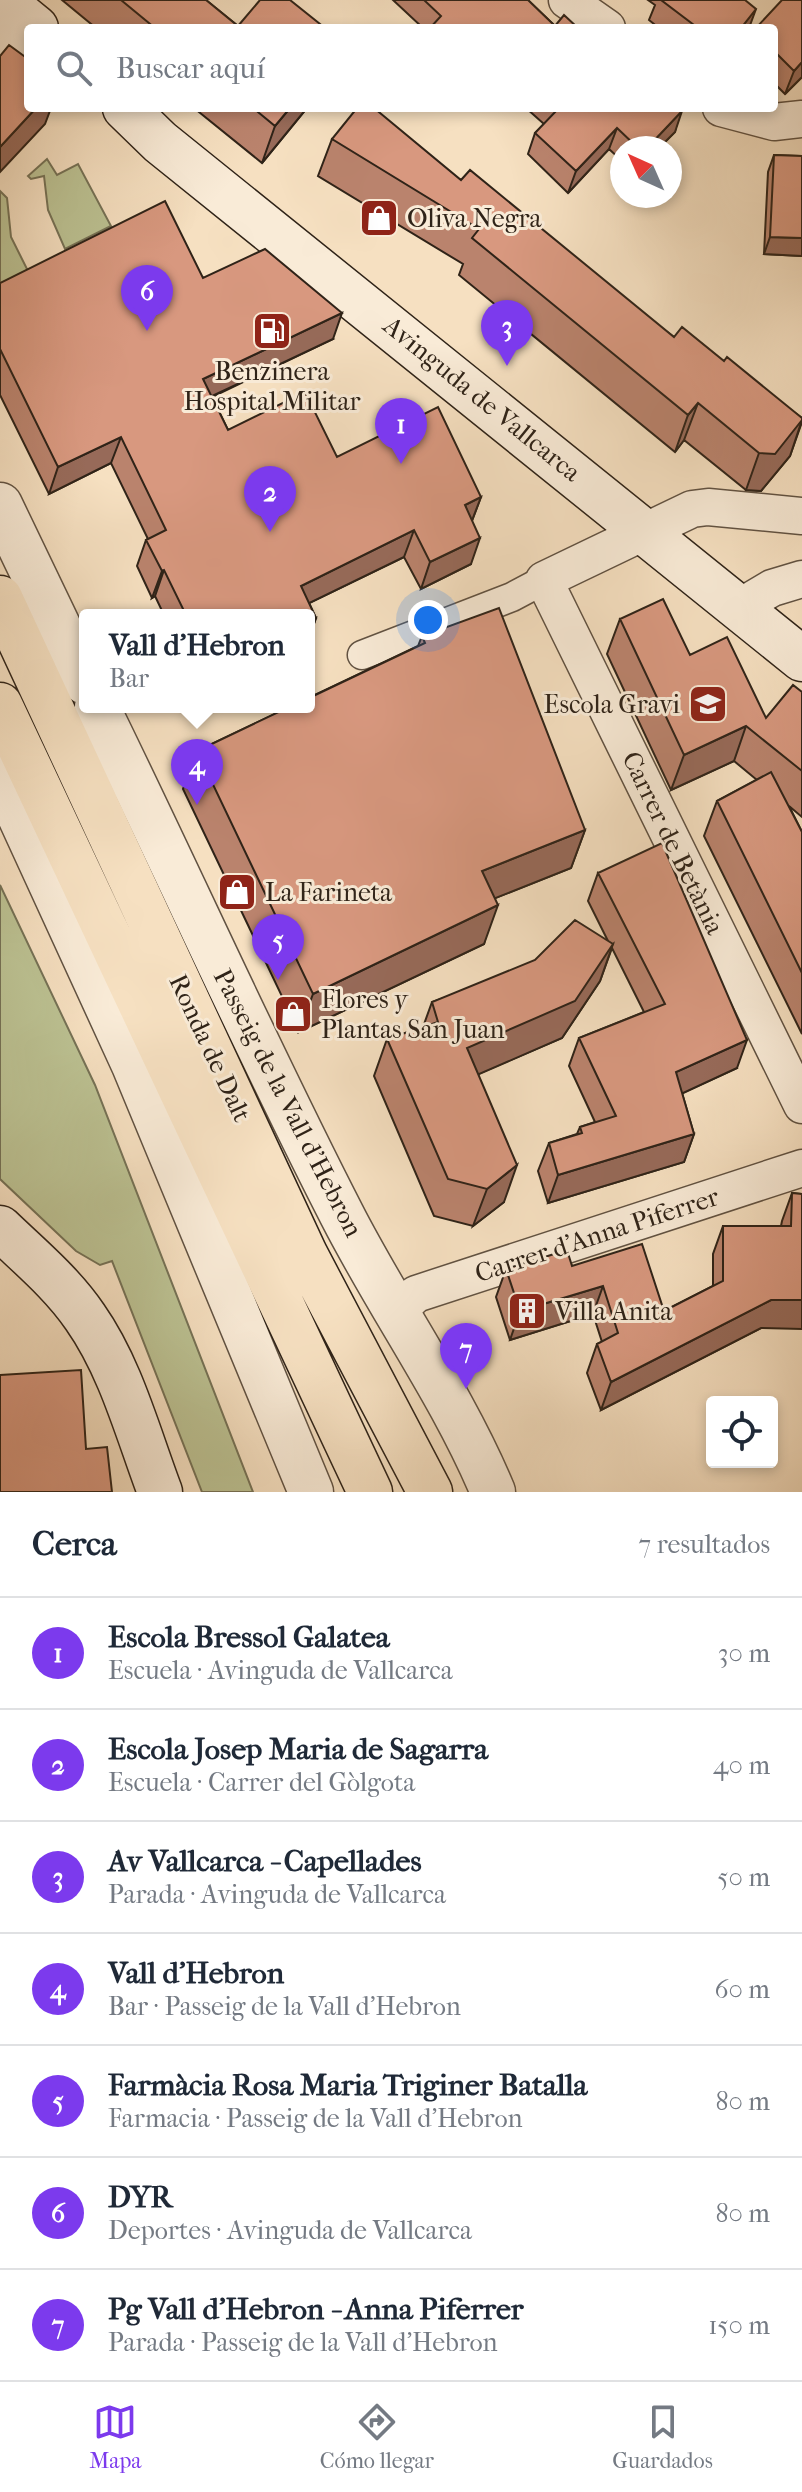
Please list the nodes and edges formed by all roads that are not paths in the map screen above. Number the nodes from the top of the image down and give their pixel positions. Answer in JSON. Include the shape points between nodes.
{"nodes":[{"id":1,"x":2,"y":0,"type":"edge"},
{"id":2,"x":567,"y":0,"type":"edge"},
{"id":3,"x":31,"y":24,"type":"edge"},
{"id":4,"x":601,"y":24,"type":"edge"},
{"id":5,"x":0,"y":48,"type":"edge"},
{"id":6,"x":24,"y":63,"type":"edge"},
{"id":7,"x":107,"y":112,"type":"edge"},
{"id":8,"x":129,"y":112,"type":"edge"},
{"id":9,"x":736,"y":112,"type":"edge"},
{"id":10,"x":802,"y":119,"type":"edge"},
{"id":11,"x":160,"y":142,"type":"junction"},
{"id":12,"x":0,"y":505,"type":"edge"},
{"id":13,"x":802,"y":516,"type":"edge"},
{"id":14,"x":648,"y":531,"type":"junction"},
{"id":15,"x":802,"y":579,"type":"edge"},
{"id":16,"x":544,"y":580,"type":"junction"},
{"id":17,"x":0,"y":598,"type":"edge"},
{"id":18,"x":740,"y":607,"type":"junction"},
{"id":19,"x":362,"y":655,"type":"dead end"},
{"id":20,"x":802,"y":659,"type":"edge"},
{"id":21,"x":79,"y":670,"type":"edge"},
{"id":22,"x":0,"y":705,"type":"edge"},
{"id":23,"x":100,"y":713,"type":"edge"},
{"id":24,"x":0,"y":773,"type":"edge"},
{"id":25,"x":802,"y":1105,"type":"edge"},
{"id":26,"x":802,"y":1168,"type":"edge"},
{"id":27,"x":0,"y":1228,"type":"edge"},
{"id":28,"x":397,"y":1311,"type":"junction"},
{"id":29,"x":160,"y":1492,"type":"edge"},
{"id":30,"x":311,"y":1492,"type":"edge"},
{"id":31,"x":370,"y":1492,"type":"edge"},
{"id":32,"x":430,"y":1492,"type":"edge"},
{"id":33,"x":493,"y":1492,"type":"edge"}],
"edges":[{"from":1,"to":3,"type":"street"},
{"from":2,"to":4,"type":"street"},
{"from":5,"to":6,"type":"street"},
{"from":7,"to":11,"type":"street","name":"Avinguda de Vallcarca"},
{"from":8,"to":11,"type":"street","name":"Avinguda de Vallcarca"},
{"from":9,"to":10,"type":"street","via":[[774,122]]},
{"from":11,"to":14,"type":"street","name":"Avinguda de Vallcarca"},
{"from":12,"to":21,"type":"street"},
{"from":13,"to":14,"type":"street","via":[[708,507],[692,509]]},
{"from":14,"to":16,"type":"street"},
{"from":14,"to":18,"type":"street","name":"Avinguda de Vallcarca"},
{"from":15,"to":18,"type":"street","via":[[772,588]]},
{"from":16,"to":19,"type":"street"},
{"from":16,"to":25,"type":"street","name":"Carrer de Betània"},
{"from":17,"to":32,"type":"highway","name":"Ronda de Dalt","via":[[305,1254]]},
{"from":18,"to":20,"type":"street","name":"Avinguda de Vallcarca"},
{"from":22,"to":31,"type":"highway","name":"Ronda de Dalt"},
{"from":23,"to":28,"type":"street","name":"Passeig de la Vall d'Hebron","via":[[244,1020],[344,1219]]},
{"from":24,"to":30,"type":"street","via":[[134,1065]]},
{"from":26,"to":28,"type":"street","name":"Carrer d'Anna Piferrer","via":[[416,1294]]},
{"from":27,"to":29,"type":"street","via":[[63,1289],[94,1330]]},
{"from":28,"to":33,"type":"street","name":"Passeig de la Vall d'Hebron","via":[[449,1400]]}]}
